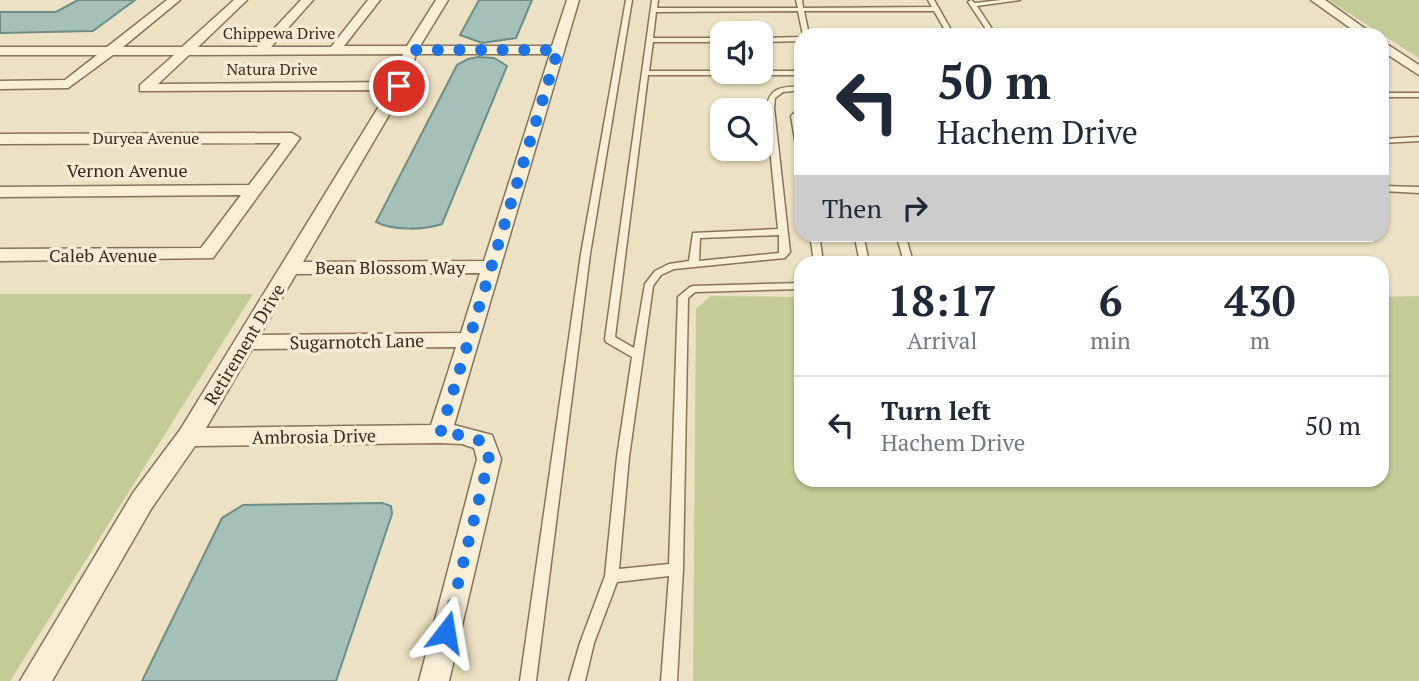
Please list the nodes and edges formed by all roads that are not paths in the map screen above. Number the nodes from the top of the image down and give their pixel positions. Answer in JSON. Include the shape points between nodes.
{"nodes":[{"id":1,"x":174,"y":0,"type":"edge"},
{"id":2,"x":241,"y":0,"type":"edge"},
{"id":3,"x":307,"y":0,"type":"edge"},
{"id":4,"x":374,"y":0,"type":"edge"},
{"id":5,"x":442,"y":0,"type":"edge"},
{"id":6,"x":573,"y":0,"type":"edge"},
{"id":7,"x":629,"y":0,"type":"edge"},
{"id":8,"x":655,"y":0,"type":"edge"},
{"id":9,"x":799,"y":0,"type":"edge"},
{"id":10,"x":931,"y":0,"type":"edge"},
{"id":11,"x":1017,"y":0,"type":"edge"},
{"id":12,"x":1317,"y":0,"type":"edge"},
{"id":13,"x":971,"y":2,"type":"edge"},
{"id":14,"x":937,"y":9,"type":"junction"},
{"id":15,"x":654,"y":10,"type":"junction"},
{"id":16,"x":801,"y":10,"type":"junction"},
{"id":17,"x":805,"y":28,"type":"edge"},
{"id":18,"x":947,"y":28,"type":"edge"},
{"id":19,"x":988,"y":28,"type":"edge"},
{"id":20,"x":1358,"y":28,"type":"edge"},
{"id":21,"x":650,"y":40,"type":"junction"},
{"id":22,"x":710,"y":40,"type":"edge"},
{"id":23,"x":773,"y":40,"type":"edge"},
{"id":24,"x":794,"y":40,"type":"edge"},
{"id":25,"x":335,"y":50,"type":"junction"},
{"id":26,"x":411,"y":50,"type":"junction"},
{"id":27,"x":558,"y":50,"type":"junction"},
{"id":28,"x":1389,"y":50,"type":"edge"},
{"id":29,"x":0,"y":51,"type":"edge"},
{"id":30,"x":110,"y":51,"type":"junction"},
{"id":31,"x":185,"y":51,"type":"junction"},
{"id":32,"x":260,"y":51,"type":"junction"},
{"id":33,"x":1419,"y":71,"type":"edge"},
{"id":34,"x":645,"y":73,"type":"junction"},
{"id":35,"x":794,"y":73,"type":"edge"},
{"id":36,"x":0,"y":85,"type":"edge"},
{"id":37,"x":399,"y":86,"type":"junction"},
{"id":38,"x":794,"y":89,"type":"edge"},
{"id":39,"x":1389,"y":95,"type":"edge"},
{"id":40,"x":1419,"y":95,"type":"edge"},
{"id":41,"x":0,"y":139,"type":"edge"},
{"id":42,"x":1419,"y":139,"type":"edge"},
{"id":43,"x":1389,"y":141,"type":"edge"},
{"id":44,"x":1389,"y":188,"type":"edge"},
{"id":45,"x":254,"y":190,"type":"junction"},
{"id":46,"x":1419,"y":190,"type":"edge"},
{"id":47,"x":0,"y":192,"type":"edge"},
{"id":48,"x":783,"y":232,"type":"junction"},
{"id":49,"x":0,"y":255,"type":"edge"},
{"id":50,"x":694,"y":263,"type":"junction"},
{"id":51,"x":491,"y":267,"type":"junction"},
{"id":52,"x":290,"y":268,"type":"junction"},
{"id":53,"x":794,"y":286,"type":"edge"},
{"id":54,"x":469,"y":340,"type":"junction"},
{"id":55,"x":245,"y":342,"type":"junction"},
{"id":56,"x":638,"y":355,"type":"junction"},
{"id":57,"x":440,"y":434,"type":"junction"},
{"id":58,"x":188,"y":437,"type":"junction"},
{"id":59,"x":676,"y":569,"type":"junction"},
{"id":60,"x":612,"y":576,"type":"junction"},
{"id":61,"x":35,"y":681,"type":"edge"},
{"id":62,"x":434,"y":681,"type":"edge"},
{"id":63,"x":528,"y":681,"type":"edge"},
{"id":64,"x":577,"y":681,"type":"edge"},
{"id":65,"x":669,"y":681,"type":"edge"}],
"edges":[{"from":1,"to":30,"type":"street"},
{"from":2,"to":31,"type":"street"},
{"from":3,"to":32,"type":"street"},
{"from":4,"to":25,"type":"street"},
{"from":5,"to":26,"type":"street","name":"Retirement Drive"},
{"from":6,"to":27,"type":"street"},
{"from":7,"to":63,"type":"lane","via":[[575,327]]},
{"from":8,"to":15,"type":"lane"},
{"from":9,"to":16,"type":"lane"},
{"from":10,"to":14,"type":"lane"},
{"from":11,"to":13,"type":"lane"},
{"from":12,"to":20,"type":"street"},
{"from":13,"to":19,"type":"lane"},
{"from":14,"to":16,"type":"lane"},
{"from":14,"to":18,"type":"lane"},
{"from":15,"to":16,"type":"lane"},
{"from":15,"to":21,"type":"lane"},
{"from":16,"to":17,"type":"lane"},
{"from":21,"to":22,"type":"lane"},
{"from":21,"to":34,"type":"lane"},
{"from":23,"to":24,"type":"lane"},
{"from":25,"to":26,"type":"street","name":"Chippewa Drive"},
{"from":25,"to":32,"type":"street","name":"Chippewa Drive"},
{"from":26,"to":27,"type":"street","name":"Chippewa Drive"},
{"from":26,"to":37,"type":"street","name":"Retirement Drive"},
{"from":27,"to":51,"type":"street"},
{"from":28,"to":33,"type":"street"},
{"from":29,"to":30,"type":"street","name":"Chippewa Drive"},
{"from":30,"to":31,"type":"street","name":"Chippewa Drive"},
{"from":30,"to":36,"type":"street","via":[[70,89]]},
{"from":31,"to":32,"type":"street","name":"Chippewa Drive"},
{"from":31,"to":37,"type":"street","name":"Natura Drive","via":[[145,88]]},
{"from":34,"to":35,"type":"lane"},
{"from":34,"to":56,"type":"lane","via":[[610,339]]},
{"from":37,"to":52,"type":"street","name":"Retirement Drive"},
{"from":38,"to":48,"type":"lane","via":[[772,97],[770,108]]},
{"from":39,"to":40,"type":"lane"},
{"from":41,"to":45,"type":"street","name":"Duryea Avenue","via":[[292,138]]},
{"from":42,"to":43,"type":"lane"},
{"from":44,"to":46,"type":"lane"},
{"from":45,"to":47,"type":"street","name":"Vernon Avenue"},
{"from":45,"to":49,"type":"street","name":"Caleb Avenue","via":[[206,254]]},
{"from":48,"to":50,"type":"lane","via":[[785,252],[776,258]]},
{"from":48,"to":50,"type":"lane","via":[[696,235]]},
{"from":50,"to":56,"type":"lane","via":[[672,266],[658,273],[648,286]]},
{"from":51,"to":52,"type":"street","name":"Bean Blossom Way"},
{"from":51,"to":54,"type":"street"},
{"from":52,"to":55,"type":"street","name":"Retirement Drive"},
{"from":53,"to":59,"type":"lane","via":[[693,289],[683,297]]},
{"from":54,"to":55,"type":"street","name":"Sugarnotch Lane"},
{"from":54,"to":57,"type":"street"},
{"from":55,"to":58,"type":"street","name":"Retirement Drive"},
{"from":56,"to":60,"type":"lane"},
{"from":57,"to":58,"type":"street","name":"Ambrosia Drive"},
{"from":57,"to":62,"type":"street","name":"Ambrosia Drive","via":[[484,442],[489,459]]},
{"from":58,"to":61,"type":"street","name":"Retirement Drive","via":[[142,501]]},
{"from":59,"to":60,"type":"lane"},
{"from":59,"to":65,"type":"lane"},
{"from":60,"to":64,"type":"lane"}]}
